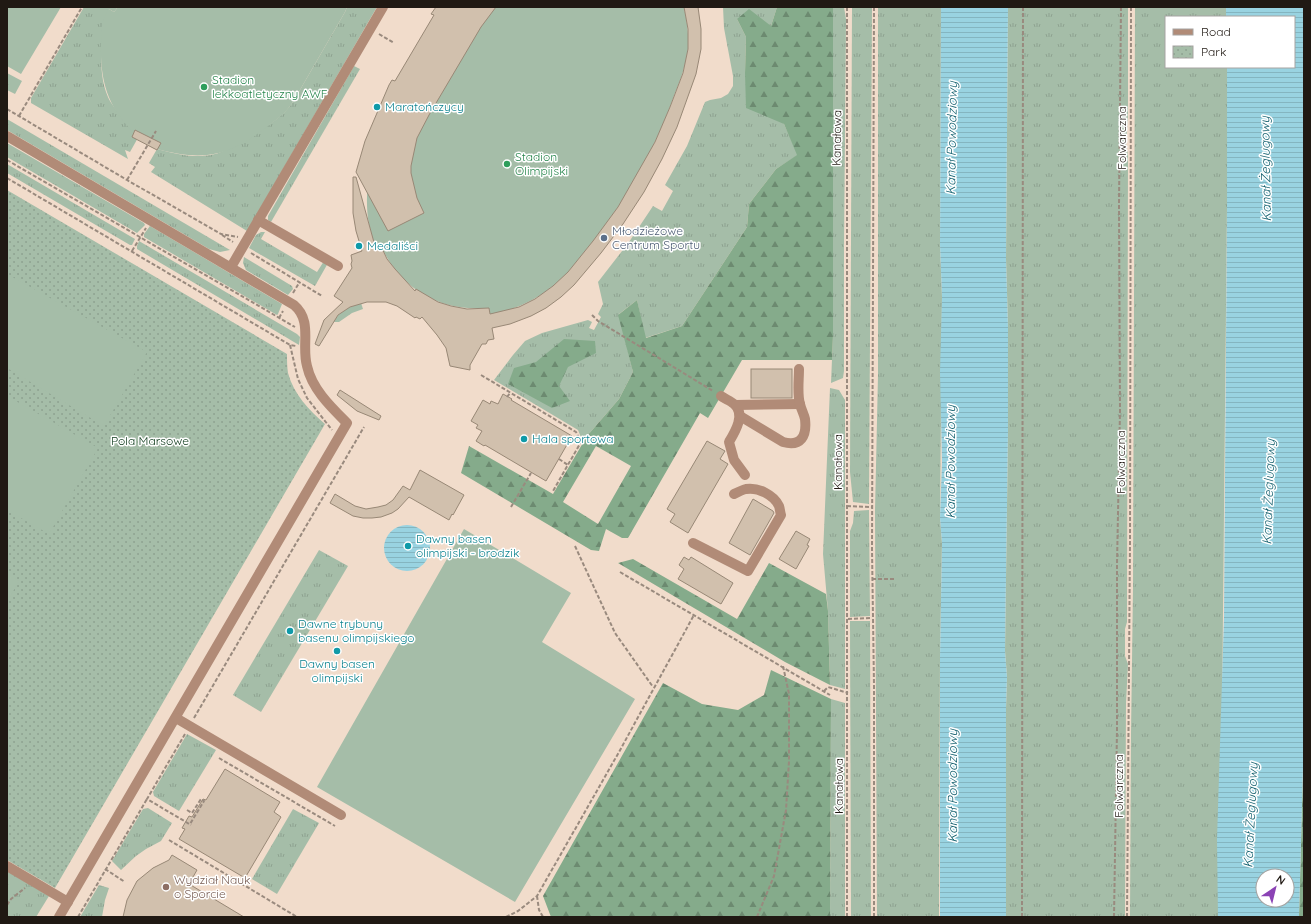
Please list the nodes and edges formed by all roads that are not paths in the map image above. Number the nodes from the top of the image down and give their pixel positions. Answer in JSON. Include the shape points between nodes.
{"nodes":[{"id":1,"x":383,"y":7,"type":"edge"},
{"id":2,"x":7,"y":136,"type":"edge"},
{"id":3,"x":258,"y":220,"type":"junction"},
{"id":4,"x":338,"y":266,"type":"dead end"},
{"id":5,"x":231,"y":267,"type":"junction"},
{"id":6,"x":799,"y":369,"type":"dead end"},
{"id":7,"x":721,"y":396,"type":"road end"},
{"id":8,"x":800,"y":404,"type":"junction"},
{"id":9,"x":736,"y":405,"type":"junction"},
{"id":10,"x":740,"y":416,"type":"junction"},
{"id":11,"x":745,"y":476,"type":"dead end"},
{"id":12,"x":734,"y":494,"type":"dead end"},
{"id":13,"x":692,"y":543,"type":"dead end"},
{"id":14,"x":176,"y":718,"type":"junction"},
{"id":15,"x":341,"y":815,"type":"dead end"},
{"id":16,"x":7,"y":866,"type":"edge"},
{"id":17,"x":68,"y":902,"type":"junction"},
{"id":18,"x":59,"y":917,"type":"edge"}],
"edges":[{"from":1,"to":3,"type":"lane"},
{"from":2,"to":5,"type":"lane"},
{"from":3,"to":4,"type":"lane"},
{"from":3,"to":5,"type":"lane"},
{"from":5,"to":14,"type":"lane","via":[[299,308],[304,317],[307,367],[315,386],[347,423]]},
{"from":6,"to":8,"type":"lane"},
{"from":7,"to":9,"type":"lane"},
{"from":8,"to":9,"type":"lane"},
{"from":8,"to":10,"type":"lane","via":[[805,418],[804,436],[791,445]]},
{"from":9,"to":10,"type":"lane"},
{"from":10,"to":11,"type":"lane","via":[[736,431],[729,442],[734,460]]},
{"from":12,"to":13,"type":"lane","via":[[747,489],[767,494],[775,500],[781,515],[748,571]]},
{"from":14,"to":15,"type":"lane"},
{"from":14,"to":17,"type":"lane"},
{"from":16,"to":17,"type":"lane"},
{"from":17,"to":18,"type":"lane"}]}
